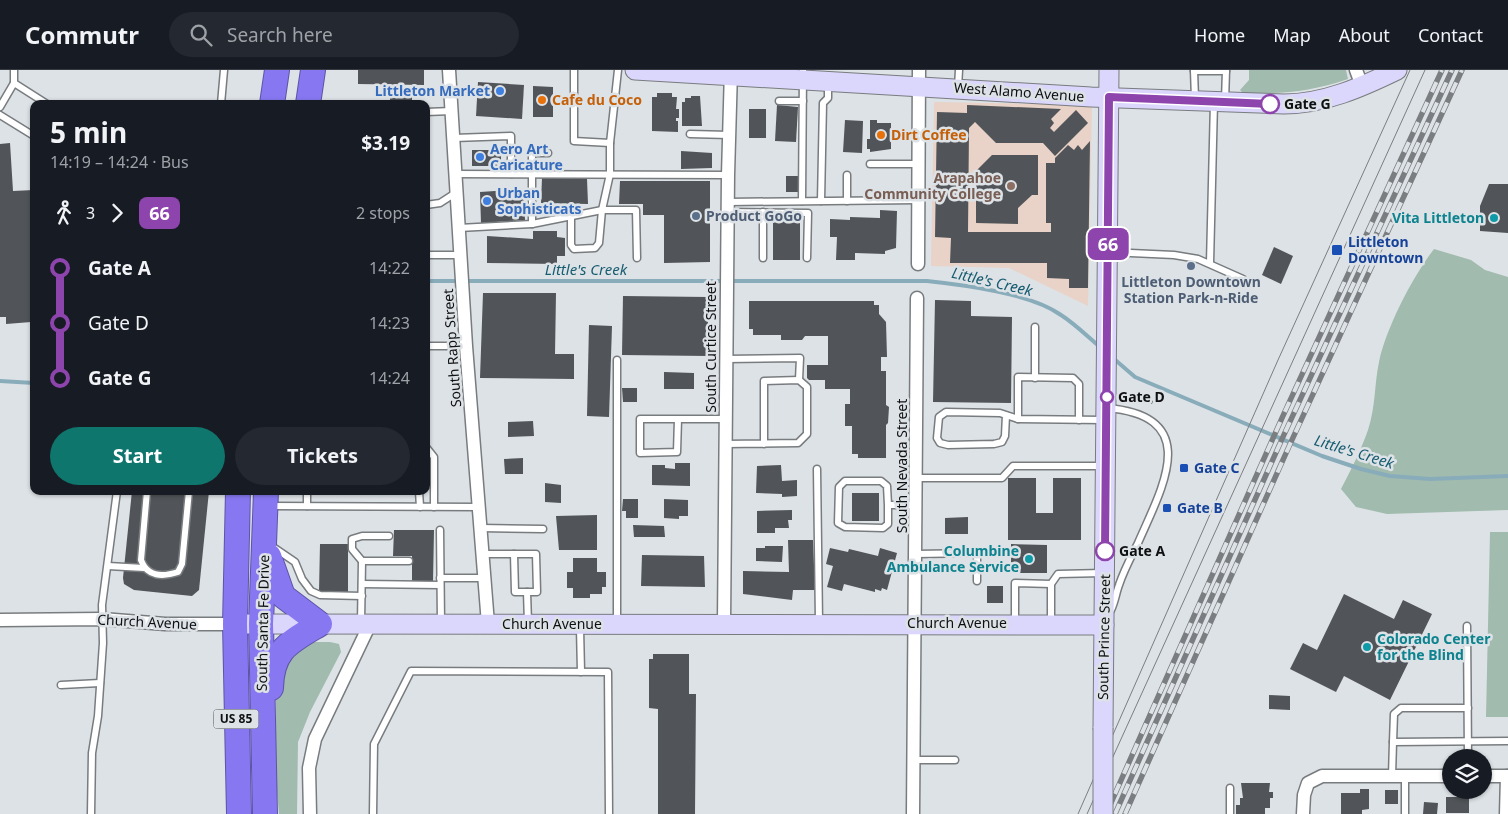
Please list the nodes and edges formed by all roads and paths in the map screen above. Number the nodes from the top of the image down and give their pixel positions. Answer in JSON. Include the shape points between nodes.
{"nodes":[{"id":1,"x":14,"y":70,"type":"edge"},
{"id":2,"x":224,"y":70,"type":"edge"},
{"id":3,"x":313,"y":70,"type":"edge"},
{"id":4,"x":449,"y":70,"type":"edge"},
{"id":5,"x":574,"y":70,"type":"edge"},
{"id":6,"x":618,"y":70,"type":"edge"},
{"id":7,"x":634,"y":70,"type":"edge"},
{"id":8,"x":1109,"y":70,"type":"edge"},
{"id":9,"x":1194,"y":70,"type":"edge"},
{"id":10,"x":276,"y":71,"type":"edge"},
{"id":11,"x":1226,"y":71,"type":"edge"},
{"id":12,"x":1396,"y":71,"type":"edge"},
{"id":13,"x":731,"y":73,"type":"edge"},
{"id":14,"x":803,"y":75,"type":"edge"},
{"id":15,"x":919,"y":78,"type":"edge"},
{"id":16,"x":1359,"y":78,"type":"edge"},
{"id":17,"x":959,"y":79,"type":"edge"},
{"id":18,"x":829,"y":81,"type":"junction"},
{"id":19,"x":14,"y":83,"type":"junction"},
{"id":20,"x":1109,"y":97,"type":"junction"},
{"id":21,"x":40,"y":100,"type":"edge"},
{"id":22,"x":221,"y":100,"type":"edge"},
{"id":23,"x":272,"y":100,"type":"edge"},
{"id":24,"x":309,"y":100,"type":"edge"},
{"id":25,"x":779,"y":101,"type":"dead end"},
{"id":26,"x":803,"y":101,"type":"junction"},
{"id":27,"x":1194,"y":101,"type":"junction"},
{"id":28,"x":1219,"y":102,"type":"junction"},
{"id":29,"x":0,"y":107,"type":"edge"},
{"id":30,"x":452,"y":111,"type":"junction"},
{"id":31,"x":430,"y":112,"type":"edge"},
{"id":32,"x":0,"y":115,"type":"edge"},
{"id":33,"x":30,"y":134,"type":"edge"},
{"id":34,"x":690,"y":134,"type":"dead end"},
{"id":35,"x":729,"y":135,"type":"junction"},
{"id":36,"x":454,"y":138,"type":"junction"},
{"id":37,"x":610,"y":143,"type":"junction"},
{"id":38,"x":548,"y":153,"type":"dead end"},
{"id":39,"x":870,"y":164,"type":"dead end"},
{"id":40,"x":918,"y":164,"type":"junction"},
{"id":41,"x":456,"y":174,"type":"junction"},
{"id":42,"x":511,"y":174,"type":"junction"},
{"id":43,"x":531,"y":174,"type":"junction"},
{"id":44,"x":610,"y":174,"type":"junction"},
{"id":45,"x":728,"y":175,"type":"junction"},
{"id":46,"x":847,"y":175,"type":"dead end"},
{"id":47,"x":458,"y":191,"type":"junction"},
{"id":48,"x":918,"y":200,"type":"junction"},
{"id":49,"x":802,"y":201,"type":"junction"},
{"id":50,"x":821,"y":201,"type":"junction"},
{"id":51,"x":847,"y":201,"type":"junction"},
{"id":52,"x":430,"y":204,"type":"edge"},
{"id":53,"x":728,"y":207,"type":"junction"},
{"id":54,"x":602,"y":210,"type":"junction"},
{"id":55,"x":763,"y":212,"type":"junction"},
{"id":56,"x":571,"y":216,"type":"junction"},
{"id":57,"x":532,"y":224,"type":"junction"},
{"id":58,"x":459,"y":228,"type":"junction"},
{"id":59,"x":1108,"y":252,"type":"junction"},
{"id":60,"x":430,"y":255,"type":"edge"},
{"id":61,"x":461,"y":255,"type":"junction"},
{"id":62,"x":637,"y":258,"type":"dead end"},
{"id":63,"x":763,"y":258,"type":"dead end"},
{"id":64,"x":807,"y":258,"type":"dead end"},
{"id":65,"x":1210,"y":263,"type":"junction"},
{"id":66,"x":918,"y":264,"type":"dead end"},
{"id":67,"x":1243,"y":279,"type":"dead end"},
{"id":68,"x":918,"y":298,"type":"dead end"},
{"id":69,"x":1035,"y":327,"type":"dead end"},
{"id":70,"x":430,"y":346,"type":"edge"},
{"id":71,"x":466,"y":346,"type":"junction"},
{"id":72,"x":726,"y":359,"type":"junction"},
{"id":73,"x":617,"y":360,"type":"dead end"},
{"id":74,"x":1035,"y":378,"type":"junction"},
{"id":75,"x":799,"y":380,"type":"junction"},
{"id":76,"x":1107,"y":414,"type":"junction"},
{"id":77,"x":1006,"y":415,"type":"junction"},
{"id":78,"x":678,"y":419,"type":"junction"},
{"id":79,"x":726,"y":419,"type":"junction"},
{"id":80,"x":1018,"y":419,"type":"junction"},
{"id":81,"x":1079,"y":420,"type":"junction"},
{"id":82,"x":726,"y":444,"type":"junction"},
{"id":83,"x":764,"y":444,"type":"junction"},
{"id":84,"x":430,"y":452,"type":"edge"},
{"id":85,"x":1106,"y":466,"type":"junction"},
{"id":86,"x":816,"y":469,"type":"dead end"},
{"id":87,"x":917,"y":478,"type":"junction"},
{"id":88,"x":117,"y":495,"type":"edge"},
{"id":89,"x":147,"y":495,"type":"edge"},
{"id":90,"x":189,"y":495,"type":"edge"},
{"id":91,"x":238,"y":495,"type":"edge"},
{"id":92,"x":306,"y":495,"type":"edge"},
{"id":93,"x":419,"y":495,"type":"edge"},
{"id":94,"x":266,"y":498,"type":"edge"},
{"id":95,"x":888,"y":505,"type":"junction"},
{"id":96,"x":916,"y":505,"type":"junction"},
{"id":97,"x":306,"y":506,"type":"junction"},
{"id":98,"x":420,"y":507,"type":"junction"},
{"id":99,"x":434,"y":507,"type":"junction"},
{"id":100,"x":479,"y":507,"type":"junction"},
{"id":101,"x":480,"y":528,"type":"junction"},
{"id":102,"x":543,"y":529,"type":"dead end"},
{"id":103,"x":440,"y":530,"type":"dead end"},
{"id":104,"x":389,"y":536,"type":"dead end"},
{"id":105,"x":264,"y":540,"type":"junction"},
{"id":106,"x":482,"y":554,"type":"junction"},
{"id":107,"x":514,"y":554,"type":"junction"},
{"id":108,"x":916,"y":554,"type":"junction"},
{"id":109,"x":362,"y":561,"type":"junction"},
{"id":110,"x":409,"y":561,"type":"dead end"},
{"id":111,"x":108,"y":566,"type":"junction"},
{"id":112,"x":144,"y":568,"type":"junction"},
{"id":113,"x":1104,"y":573,"type":"junction"},
{"id":114,"x":484,"y":578,"type":"junction"},
{"id":115,"x":440,"y":581,"type":"junction"},
{"id":116,"x":977,"y":581,"type":"dead end"},
{"id":117,"x":362,"y":584,"type":"junction"},
{"id":118,"x":1051,"y":584,"type":"junction"},
{"id":119,"x":527,"y":592,"type":"junction"},
{"id":120,"x":362,"y":596,"type":"junction"},
{"id":121,"x":102,"y":619,"type":"junction"},
{"id":122,"x":0,"y":620,"type":"edge"},
{"id":123,"x":724,"y":623,"type":"junction"},
{"id":124,"x":819,"y":623,"type":"junction"},
{"id":125,"x":916,"y":623,"type":"junction"},
{"id":126,"x":235,"y":624,"type":"junction"},
{"id":127,"x":261,"y":624,"type":"junction"},
{"id":128,"x":320,"y":624,"type":"junction"},
{"id":129,"x":366,"y":624,"type":"junction"},
{"id":130,"x":441,"y":624,"type":"junction"},
{"id":131,"x":488,"y":624,"type":"junction"},
{"id":132,"x":528,"y":624,"type":"junction"},
{"id":133,"x":580,"y":624,"type":"junction"},
{"id":134,"x":617,"y":624,"type":"junction"},
{"id":135,"x":1015,"y":624,"type":"junction"},
{"id":136,"x":1051,"y":624,"type":"junction"},
{"id":137,"x":1104,"y":625,"type":"junction"},
{"id":138,"x":1467,"y":626,"type":"dead end"},
{"id":139,"x":581,"y":672,"type":"junction"},
{"id":140,"x":100,"y":683,"type":"junction"},
{"id":141,"x":61,"y":685,"type":"dead end"},
{"id":142,"x":1468,"y":708,"type":"junction"},
{"id":143,"x":1508,"y":741,"type":"edge"},
{"id":144,"x":1393,"y":742,"type":"junction"},
{"id":145,"x":1468,"y":742,"type":"junction"},
{"id":146,"x":1468,"y":749,"type":"edge"},
{"id":147,"x":914,"y":760,"type":"junction"},
{"id":148,"x":955,"y":760,"type":"dead end"},
{"id":149,"x":1392,"y":776,"type":"junction"},
{"id":150,"x":1406,"y":776,"type":"junction"},
{"id":151,"x":1442,"y":776,"type":"edge"},
{"id":152,"x":1492,"y":776,"type":"edge"},
{"id":153,"x":1507,"y":776,"type":"edge"},
{"id":154,"x":1230,"y":788,"type":"dead end"},
{"id":155,"x":91,"y":814,"type":"edge"},
{"id":156,"x":239,"y":814,"type":"edge"},
{"id":157,"x":265,"y":814,"type":"edge"},
{"id":158,"x":275,"y":814,"type":"edge"},
{"id":159,"x":310,"y":814,"type":"edge"},
{"id":160,"x":373,"y":814,"type":"edge"},
{"id":161,"x":609,"y":814,"type":"edge"},
{"id":162,"x":913,"y":814,"type":"edge"},
{"id":163,"x":1103,"y":814,"type":"edge"},
{"id":164,"x":1230,"y":814,"type":"edge"},
{"id":165,"x":1303,"y":814,"type":"edge"},
{"id":166,"x":1405,"y":814,"type":"edge"},
{"id":167,"x":1506,"y":814,"type":"edge"}],
"edges":[{"from":1,"to":19,"type":"lane"},
{"from":2,"to":22,"type":"lane"},
{"from":3,"to":24,"type":"highway"},
{"from":4,"to":30,"type":"street","name":"South Rapp Street"},
{"from":5,"to":37,"type":"lane","via":[[574,141]]},
{"from":6,"to":37,"type":"lane"},
{"from":7,"to":13,"type":"street","name":"West Alamo Avenue"},
{"from":8,"to":20,"type":"street","name":"South Prince Street"},
{"from":9,"to":11,"type":"lane"},
{"from":9,"to":27,"type":"lane"},
{"from":10,"to":23,"type":"highway"},
{"from":11,"to":28,"type":"lane"},
{"from":12,"to":16,"type":"street","name":"West Alamo Avenue"},
{"from":13,"to":14,"type":"street","name":"West Alamo Avenue"},
{"from":13,"to":35,"type":"street","name":"South Curtice Street"},
{"from":14,"to":18,"type":"street","name":"West Alamo Avenue"},
{"from":14,"to":26,"type":"lane"},
{"from":15,"to":17,"type":"street","name":"West Alamo Avenue"},
{"from":15,"to":18,"type":"street","name":"West Alamo Avenue"},
{"from":15,"to":40,"type":"street"},
{"from":16,"to":28,"type":"street","name":"West Alamo Avenue","via":[[1338,96],[1305,103]]},
{"from":17,"to":20,"type":"street","name":"West Alamo Avenue"},
{"from":18,"to":50,"type":"lane","via":[[828,98],[822,103]]},
{"from":19,"to":21,"type":"lane"},
{"from":19,"to":29,"type":"lane"},
{"from":20,"to":27,"type":"street","name":"West Alamo Avenue"},
{"from":20,"to":59,"type":"street","name":"South Prince Street"},
{"from":25,"to":26,"type":"lane"},
{"from":26,"to":49,"type":"lane"},
{"from":27,"to":28,"type":"street","name":"West Alamo Avenue"},
{"from":28,"to":65,"type":"lane"},
{"from":30,"to":31,"type":"lane"},
{"from":30,"to":36,"type":"street","name":"South Rapp Street"},
{"from":32,"to":33,"type":"lane"},
{"from":34,"to":35,"type":"lane"},
{"from":35,"to":45,"type":"street","name":"South Curtice Street"},
{"from":36,"to":41,"type":"street","name":"South Rapp Street"},
{"from":36,"to":42,"type":"lane","via":[[511,136]]},
{"from":37,"to":44,"type":"lane"},
{"from":38,"to":43,"type":"lane","via":[[532,153]]},
{"from":39,"to":40,"type":"lane"},
{"from":40,"to":48,"type":"street"},
{"from":41,"to":42,"type":"lane"},
{"from":41,"to":47,"type":"street","name":"South Rapp Street"},
{"from":42,"to":43,"type":"lane"},
{"from":43,"to":44,"type":"lane"},
{"from":43,"to":57,"type":"lane"},
{"from":44,"to":45,"type":"lane"},
{"from":44,"to":54,"type":"lane"},
{"from":45,"to":53,"type":"street","name":"South Curtice Street"},
{"from":46,"to":51,"type":"lane"},
{"from":47,"to":52,"type":"lane","via":[[440,203]]},
{"from":47,"to":58,"type":"street","name":"South Rapp Street"},
{"from":48,"to":51,"type":"lane"},
{"from":48,"to":66,"type":"street"},
{"from":49,"to":50,"type":"lane"},
{"from":49,"to":53,"type":"lane"},
{"from":50,"to":51,"type":"lane"},
{"from":53,"to":55,"type":"lane"},
{"from":53,"to":72,"type":"street","name":"South Curtice Street"},
{"from":54,"to":56,"type":"lane"},
{"from":54,"to":56,"type":"lane","via":[[599,243],[595,248],[574,249],[570,245]]},
{"from":54,"to":62,"type":"lane","via":[[636,210]]},
{"from":55,"to":63,"type":"lane"},
{"from":55,"to":64,"type":"lane","via":[[808,213]]},
{"from":56,"to":57,"type":"lane"},
{"from":57,"to":58,"type":"lane"},
{"from":58,"to":61,"type":"street","name":"South Rapp Street"},
{"from":59,"to":65,"type":"lane","via":[[1174,255]]},
{"from":59,"to":76,"type":"street","name":"South Prince Street"},
{"from":60,"to":61,"type":"lane"},
{"from":61,"to":71,"type":"street","name":"South Rapp Street"},
{"from":65,"to":67,"type":"lane"},
{"from":68,"to":87,"type":"street","name":"South Nevada Street"},
{"from":69,"to":74,"type":"lane"},
{"from":70,"to":71,"type":"lane"},
{"from":71,"to":100,"type":"street","name":"South Rapp Street"},
{"from":72,"to":75,"type":"lane","via":[[800,358]]},
{"from":72,"to":79,"type":"street","name":"South Curtice Street"},
{"from":73,"to":134,"type":"lane"},
{"from":74,"to":80,"type":"lane","via":[[1018,377]]},
{"from":74,"to":81,"type":"lane","via":[[1073,378],[1079,384]]},
{"from":75,"to":83,"type":"lane","via":[[764,381]]},
{"from":75,"to":83,"type":"lane","via":[[807,387],[807,434],[798,443]]},
{"from":76,"to":81,"type":"lane"},
{"from":76,"to":85,"type":"street","name":"South Prince Street"},
{"from":76,"to":137,"type":"lane","via":[[1135,412],[1150,421],[1163,435],[1169,453],[1166,478]]},
{"from":77,"to":77,"type":"lane","via":[[946,412],[939,417],[937,438],[940,443],[948,445],[1002,442]]},
{"from":77,"to":80,"type":"lane"},
{"from":78,"to":78,"type":"lane","via":[[640,419],[640,453],[677,452]]},
{"from":78,"to":79,"type":"lane"},
{"from":79,"to":82,"type":"street","name":"South Curtice Street"},
{"from":80,"to":81,"type":"lane"},
{"from":82,"to":83,"type":"lane"},
{"from":82,"to":123,"type":"street","name":"South Curtice Street"},
{"from":84,"to":99,"type":"lane","via":[[434,457]]},
{"from":85,"to":87,"type":"lane","via":[[1013,466],[1002,478]]},
{"from":85,"to":113,"type":"street","name":"South Prince Street"},
{"from":86,"to":124,"type":"lane"},
{"from":87,"to":96,"type":"street","name":"South Nevada Street"},
{"from":88,"to":111,"type":"lane"},
{"from":89,"to":112,"type":"lane","via":[[141,560]]},
{"from":90,"to":112,"type":"lane","via":[[182,564],[178,572],[152,574]]},
{"from":91,"to":126,"type":"highway","name":"South Santa Fe Drive","number":"US 85"},
{"from":92,"to":97,"type":"lane"},
{"from":93,"to":98,"type":"lane"},
{"from":94,"to":97,"type":"lane"},
{"from":94,"to":105,"type":"highway","name":"South Santa Fe Drive","number":"US 85"},
{"from":95,"to":95,"type":"lane","via":[[888,524],[883,528],[845,527],[838,523],[839,487],[844,481],[881,481],[887,486]]},
{"from":95,"to":96,"type":"lane"},
{"from":96,"to":108,"type":"street","name":"South Nevada Street"},
{"from":97,"to":98,"type":"lane"},
{"from":98,"to":99,"type":"lane"},
{"from":99,"to":100,"type":"lane"},
{"from":100,"to":101,"type":"street","name":"South Rapp Street"},
{"from":101,"to":102,"type":"lane"},
{"from":101,"to":106,"type":"street","name":"South Rapp Street"},
{"from":103,"to":115,"type":"lane"},
{"from":104,"to":109,"type":"lane","via":[[352,539],[352,549]]},
{"from":105,"to":120,"type":"lane","via":[[295,562],[311,591],[320,595]]},
{"from":105,"to":127,"type":"highway","name":"South Santa Fe Drive","number":"US 85"},
{"from":105,"to":128,"type":"highway","via":[[284,596]]},
{"from":106,"to":107,"type":"lane"},
{"from":106,"to":114,"type":"street","name":"South Rapp Street"},
{"from":107,"to":119,"type":"lane","via":[[514,592]]},
{"from":107,"to":119,"type":"lane","via":[[536,554],[537,592]]},
{"from":108,"to":116,"type":"lane","via":[[977,553]]},
{"from":108,"to":125,"type":"street","name":"South Nevada Street"},
{"from":109,"to":110,"type":"lane"},
{"from":109,"to":117,"type":"lane"},
{"from":111,"to":112,"type":"lane"},
{"from":111,"to":121,"type":"lane"},
{"from":113,"to":118,"type":"lane","via":[[1058,574]]},
{"from":113,"to":137,"type":"street","name":"South Prince Street"},
{"from":114,"to":115,"type":"lane"},
{"from":114,"to":131,"type":"street","name":"South Rapp Street"},
{"from":115,"to":117,"type":"lane"},
{"from":115,"to":130,"type":"lane"},
{"from":117,"to":120,"type":"lane"},
{"from":118,"to":135,"type":"lane","via":[[1015,583]]},
{"from":118,"to":136,"type":"lane"},
{"from":119,"to":132,"type":"lane"},
{"from":120,"to":129,"type":"lane"},
{"from":121,"to":122,"type":"street","name":"Church Avenue"},
{"from":121,"to":126,"type":"street","name":"Church Avenue","via":[[165,624]]},
{"from":121,"to":140,"type":"lane"},
{"from":123,"to":124,"type":"street","name":"Church Avenue"},
{"from":123,"to":134,"type":"street","name":"Church Avenue"},
{"from":124,"to":125,"type":"street","name":"Church Avenue"},
{"from":125,"to":135,"type":"street","name":"Church Avenue"},
{"from":125,"to":147,"type":"street","name":"South Nevada Street"},
{"from":126,"to":127,"type":"street","name":"Church Avenue"},
{"from":126,"to":156,"type":"highway","name":"South Santa Fe Drive","number":"US 85"},
{"from":127,"to":128,"type":"street","name":"Church Avenue"},
{"from":127,"to":157,"type":"highway","name":"South Santa Fe Drive","number":"US 85"},
{"from":128,"to":129,"type":"street","name":"Church Avenue"},
{"from":128,"to":158,"type":"highway","via":[[283,647],[273,668]]},
{"from":129,"to":130,"type":"street","name":"Church Avenue"},
{"from":129,"to":159,"type":"street","via":[[316,739],[309,768]]},
{"from":130,"to":131,"type":"street","name":"Church Avenue"},
{"from":131,"to":132,"type":"street","name":"Church Avenue"},
{"from":132,"to":133,"type":"street","name":"Church Avenue"},
{"from":133,"to":134,"type":"street","name":"Church Avenue"},
{"from":133,"to":139,"type":"lane"},
{"from":135,"to":136,"type":"street","name":"Church Avenue"},
{"from":136,"to":137,"type":"street","name":"Church Avenue"},
{"from":137,"to":163,"type":"street","name":"South Prince Street","bridge":true},
{"from":138,"to":142,"type":"lane"},
{"from":139,"to":160,"type":"lane","via":[[411,671],[374,744]]},
{"from":139,"to":161,"type":"lane","via":[[608,672]]},
{"from":140,"to":141,"type":"lane"},
{"from":140,"to":155,"type":"lane","via":[[92,753]]},
{"from":142,"to":144,"type":"lane","via":[[1401,708],[1394,714]]},
{"from":142,"to":145,"type":"lane"},
{"from":143,"to":145,"type":"lane"},
{"from":144,"to":145,"type":"lane"},
{"from":144,"to":149,"type":"lane"},
{"from":145,"to":146,"type":"lane"},
{"from":147,"to":148,"type":"lane"},
{"from":147,"to":162,"type":"street","name":"South Nevada Street"},
{"from":149,"to":150,"type":"street"},
{"from":149,"to":165,"type":"street","via":[[1322,776],[1308,783]]},
{"from":150,"to":151,"type":"street"},
{"from":150,"to":166,"type":"lane"},
{"from":152,"to":153,"type":"street"},
{"from":153,"to":167,"type":"street"},
{"from":154,"to":164,"type":"lane"}]}
